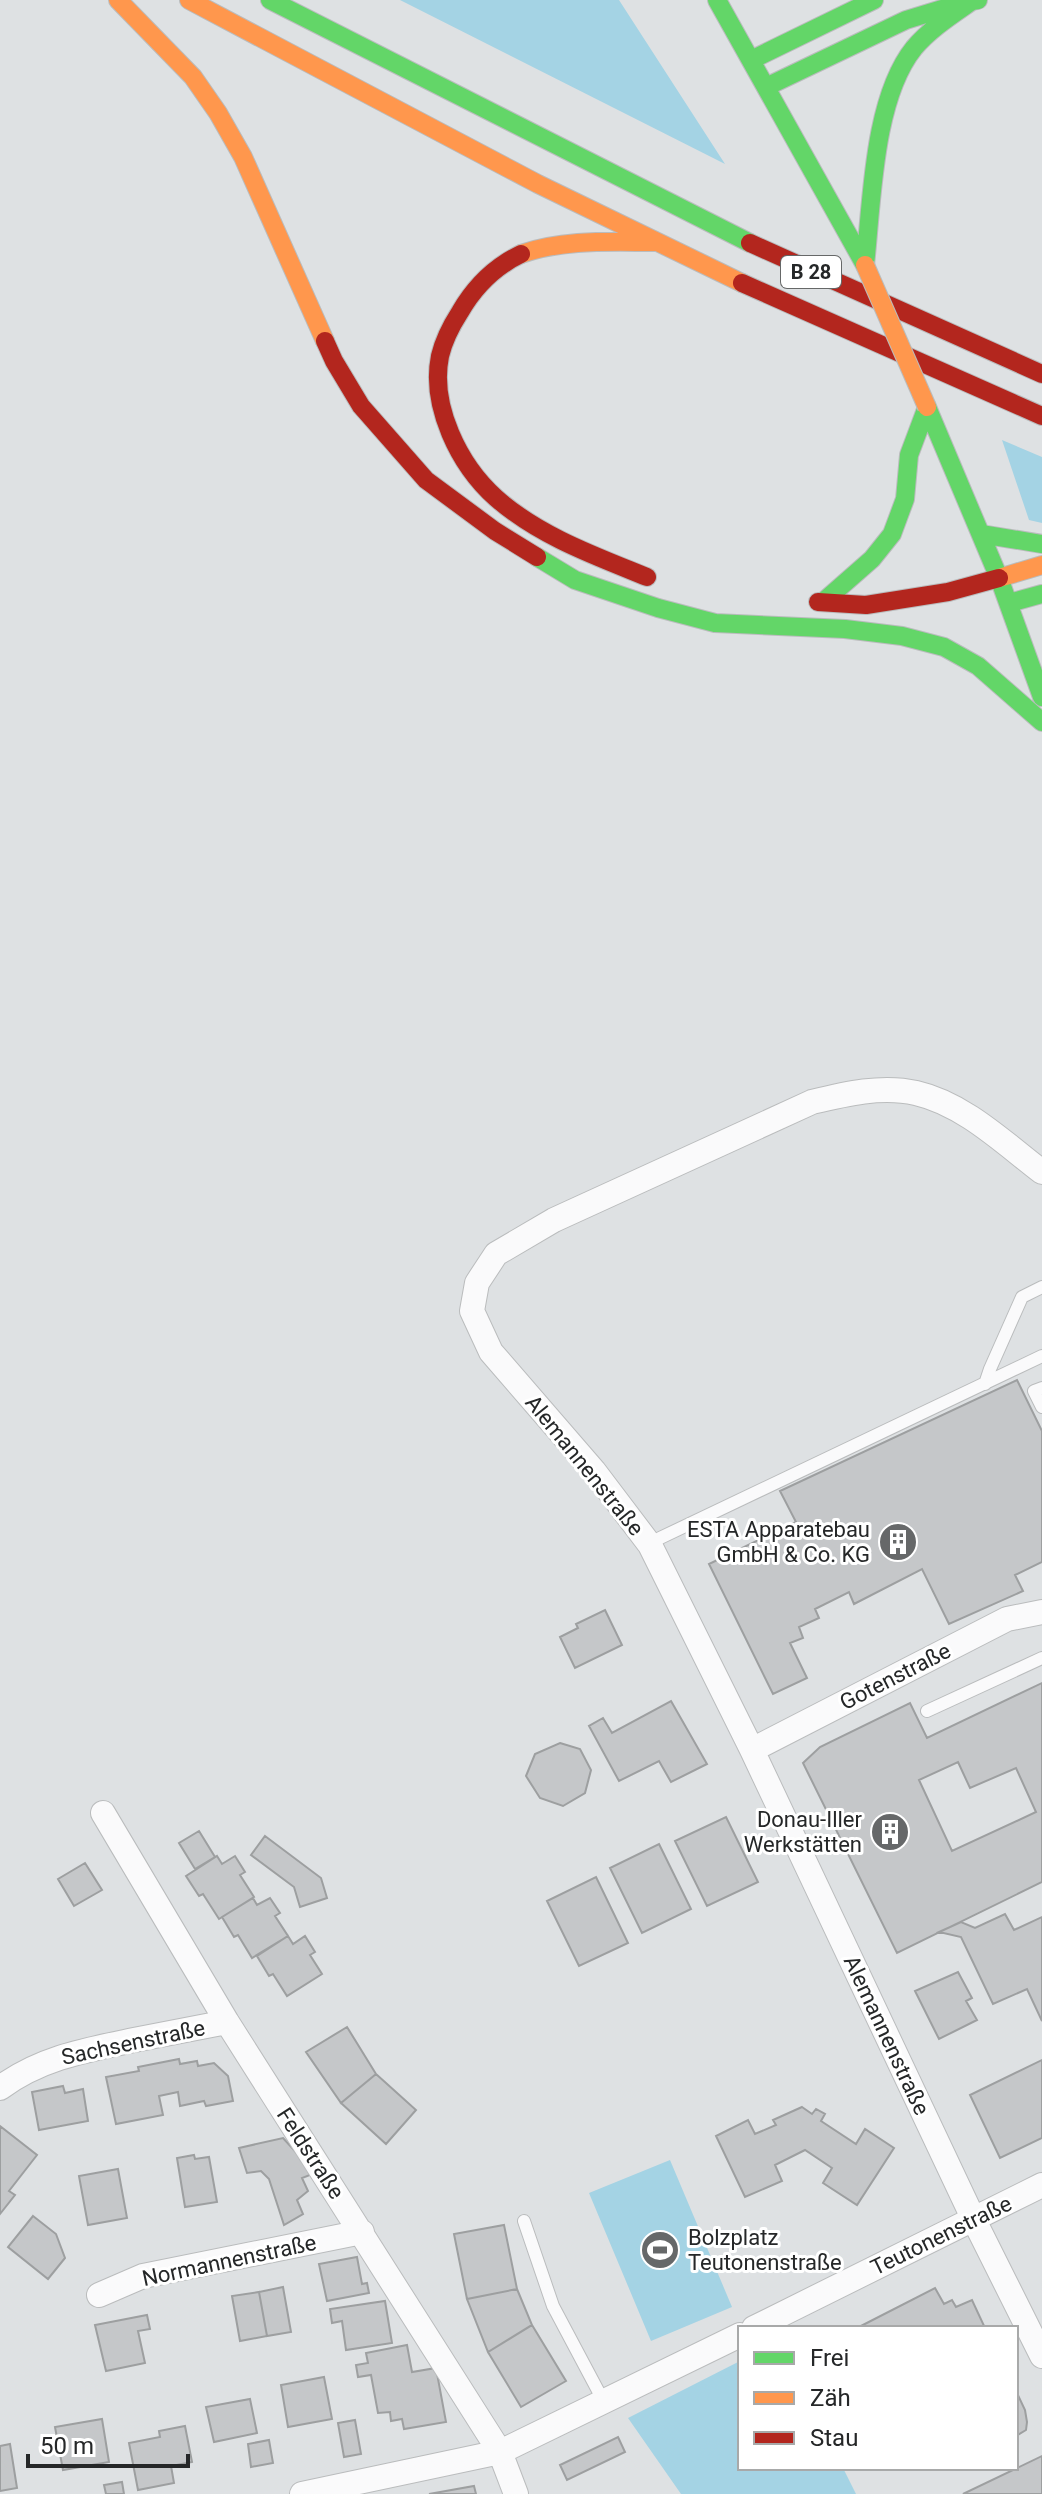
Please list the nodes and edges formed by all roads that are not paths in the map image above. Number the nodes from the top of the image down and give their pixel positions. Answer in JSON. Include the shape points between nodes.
{"nodes":[{"id":1,"x":118,"y":0,"type":"edge"},
{"id":2,"x":189,"y":0,"type":"edge"},
{"id":3,"x":270,"y":0,"type":"edge"},
{"id":4,"x":717,"y":0,"type":"edge"},
{"id":5,"x":874,"y":0,"type":"edge"},
{"id":6,"x":978,"y":0,"type":"edge"},
{"id":7,"x":972,"y":1,"type":"edge"},
{"id":8,"x":751,"y":60,"type":"junction"},
{"id":9,"x":766,"y":87,"type":"junction"},
{"id":10,"x":655,"y":242,"type":"junction"},
{"id":11,"x":865,"y":265,"type":"junction"},
{"id":12,"x":1042,"y":374,"type":"edge"},
{"id":13,"x":927,"y":407,"type":"junction"},
{"id":14,"x":1042,"y":416,"type":"edge"},
{"id":15,"x":981,"y":534,"type":"junction"},
{"id":16,"x":1042,"y":544,"type":"edge"},
{"id":17,"x":1042,"y":565,"type":"edge"},
{"id":18,"x":999,"y":578,"type":"junction"},
{"id":19,"x":658,"y":581,"type":"dead end"},
{"id":20,"x":1042,"y":594,"type":"edge"},
{"id":21,"x":794,"y":602,"type":"dead end"},
{"id":22,"x":823,"y":602,"type":"junction"},
{"id":23,"x":1003,"y":605,"type":"junction"},
{"id":24,"x":924,"y":621,"type":"dead end"},
{"id":25,"x":845,"y":629,"type":"junction"},
{"id":26,"x":1042,"y":697,"type":"edge"},
{"id":27,"x":1042,"y":722,"type":"edge"},
{"id":28,"x":1042,"y":1172,"type":"edge"},
{"id":29,"x":1042,"y":1287,"type":"edge"},
{"id":30,"x":1042,"y":1356,"type":"edge"},
{"id":31,"x":985,"y":1384,"type":"junction"},
{"id":32,"x":1042,"y":1388,"type":"edge"},
{"id":33,"x":1042,"y":1407,"type":"edge"},
{"id":34,"x":650,"y":1545,"type":"junction"},
{"id":35,"x":1042,"y":1612,"type":"edge"},
{"id":36,"x":1042,"y":1658,"type":"edge"},
{"id":37,"x":927,"y":1711,"type":"dead end"},
{"id":38,"x":752,"y":1750,"type":"junction"},
{"id":39,"x":103,"y":1813,"type":"dead end"},
{"id":40,"x":227,"y":2022,"type":"junction"},
{"id":41,"x":0,"y":2088,"type":"edge"},
{"id":42,"x":1042,"y":2185,"type":"edge"},
{"id":43,"x":973,"y":2218,"type":"junction"},
{"id":44,"x":524,"y":2221,"type":"dead end"},
{"id":45,"x":362,"y":2232,"type":"junction"},
{"id":46,"x":99,"y":2295,"type":"dead end"},
{"id":47,"x":758,"y":2326,"type":"edge"},
{"id":48,"x":738,"y":2336,"type":"edge"},
{"id":49,"x":1042,"y":2356,"type":"edge"},
{"id":50,"x":604,"y":2402,"type":"junction"},
{"id":51,"x":500,"y":2452,"type":"junction"},
{"id":52,"x":302,"y":2494,"type":"edge"},
{"id":53,"x":516,"y":2494,"type":"edge"}],
"edges":[{"from":1,"to":25,"type":"main road","via":[[193,77],[218,113],[243,157],[334,361],[361,406],[426,480],[575,580],[715,623]]},
{"from":2,"to":10,"type":"main road","number":"B 28"},
{"from":3,"to":12,"type":"main road","number":"B 28","via":[[763,250]]},
{"from":4,"to":8,"type":"main road"},
{"from":5,"to":8,"type":"main road"},
{"from":6,"to":7,"type":"main road"},
{"from":7,"to":9,"type":"main road","via":[[906,20]]},
{"from":7,"to":11,"type":"main road","via":[[932,30],[893,85]]},
{"from":8,"to":9,"type":"main road"},
{"from":9,"to":11,"type":"main road"},
{"from":10,"to":14,"type":"main road","number":"B 28"},
{"from":10,"to":19,"type":"main road","via":[[541,248],[497,268],[478,284],[445,338],[439,381],[450,434],[471,470],[496,497],[552,535]]},
{"from":11,"to":13,"type":"main road","bridge":true},
{"from":13,"to":15,"type":"main road"},
{"from":13,"to":22,"type":"main road","via":[[914,437],[905,502],[891,538]]},
{"from":15,"to":16,"type":"main road"},
{"from":15,"to":18,"type":"main road"},
{"from":17,"to":18,"type":"main road"},
{"from":18,"to":22,"type":"main road","via":[[866,605]]},
{"from":18,"to":23,"type":"main road"},
{"from":20,"to":23,"type":"main road"},
{"from":21,"to":22,"type":"main road"},
{"from":23,"to":26,"type":"main road"},
{"from":24,"to":25,"type":"main road"},
{"from":25,"to":27,"type":"main road","via":[[944,647],[978,666]]},
{"from":28,"to":34,"type":"street","name":"Alemannenstraße","via":[[945,1103],[915,1093],[847,1093],[812,1102],[583,1206],[496,1254],[477,1283],[472,1311],[491,1352]]},
{"from":29,"to":31,"type":"lane","via":[[1022,1297]]},
{"from":30,"to":31,"type":"lane"},
{"from":31,"to":34,"type":"lane"},
{"from":32,"to":33,"type":"lane","via":[[1034,1391]]},
{"from":34,"to":38,"type":"street","name":"Alemannenstraße"},
{"from":35,"to":38,"type":"street","name":"Gotenstraße","via":[[1007,1619]]},
{"from":36,"to":37,"type":"lane"},
{"from":38,"to":43,"type":"street","name":"Alemannenstraße"},
{"from":39,"to":40,"type":"street","name":"Feldstraße"},
{"from":40,"to":41,"type":"street","name":"Sachsenstraße","via":[[77,2052],[40,2063]]},
{"from":40,"to":45,"type":"street","name":"Feldstraße"},
{"from":42,"to":43,"type":"street","name":"Teutonenstraße"},
{"from":43,"to":47,"type":"street","name":"Teutonenstraße"},
{"from":43,"to":49,"type":"street","name":"Alemannenstraße"},
{"from":44,"to":50,"type":"lane","via":[[553,2306]]},
{"from":45,"to":46,"type":"street","name":"Normannenstraße","via":[[143,2276]]},
{"from":45,"to":51,"type":"street","name":"Feldstraße"},
{"from":48,"to":50,"type":"street"},
{"from":50,"to":51,"type":"street"},
{"from":51,"to":52,"type":"street"},
{"from":51,"to":53,"type":"street","name":"Feldstraße"}]}
